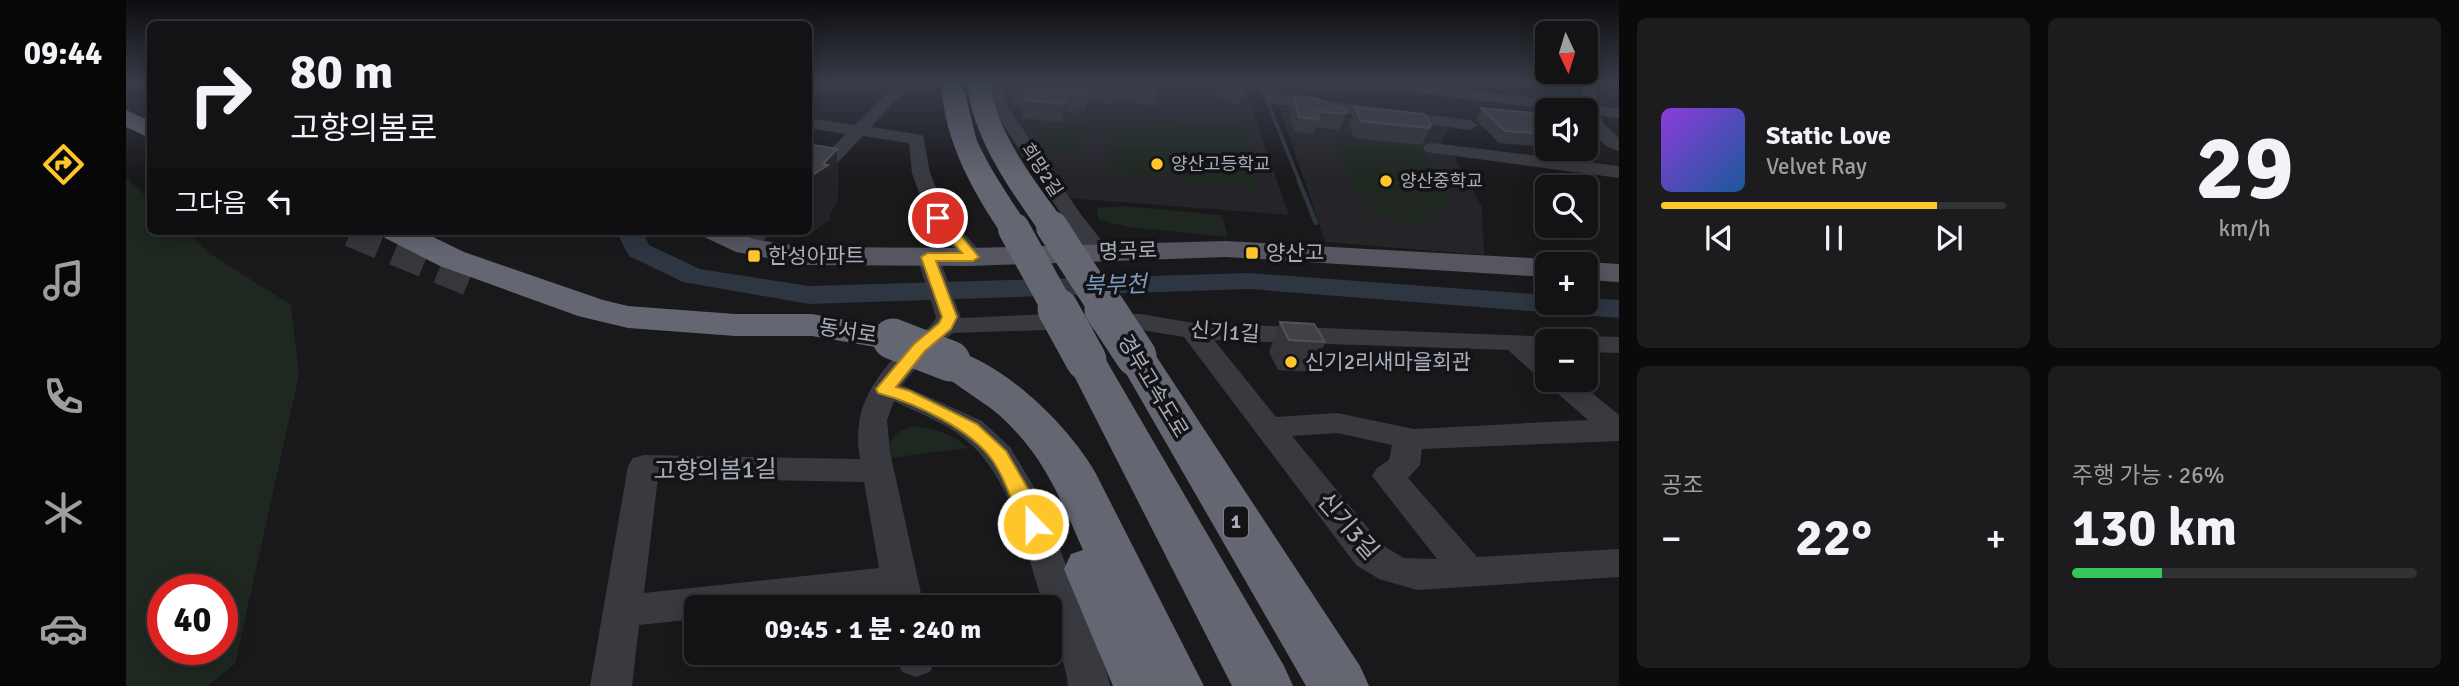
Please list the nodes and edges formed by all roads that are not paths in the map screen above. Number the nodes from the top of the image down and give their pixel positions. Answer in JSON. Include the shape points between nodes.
{"nodes":[{"id":1,"x":874,"y":115,"type":"edge"},
{"id":2,"x":957,"y":115,"type":"edge"},
{"id":3,"x":983,"y":115,"type":"edge"},
{"id":4,"x":1005,"y":115,"type":"edge"},
{"id":5,"x":1394,"y":115,"type":"edge"},
{"id":6,"x":1467,"y":115,"type":"edge"},
{"id":7,"x":126,"y":117,"type":"edge"},
{"id":8,"x":812,"y":124,"type":"edge"},
{"id":9,"x":1470,"y":125,"type":"junction"},
{"id":10,"x":1598,"y":127,"type":"edge"},
{"id":11,"x":147,"y":129,"type":"edge"},
{"id":12,"x":858,"y":131,"type":"junction"},
{"id":13,"x":1619,"y":146,"type":"edge"},
{"id":14,"x":1432,"y":148,"type":"dead end"},
{"id":15,"x":1480,"y":156,"type":"junction"},
{"id":16,"x":1619,"y":172,"type":"edge"},
{"id":17,"x":812,"y":178,"type":"edge"},
{"id":18,"x":404,"y":235,"type":"edge"},
{"id":19,"x":753,"y":238,"type":"edge"},
{"id":20,"x":1100,"y":252,"type":"junction"},
{"id":21,"x":973,"y":257,"type":"junction"},
{"id":22,"x":1535,"y":267,"type":"edge"},
{"id":23,"x":932,"y":268,"type":"junction"},
{"id":24,"x":1598,"y":272,"type":"edge"},
{"id":25,"x":1619,"y":273,"type":"edge"},
{"id":26,"x":479,"y":285,"type":"tunnel mouth"},
{"id":27,"x":1193,"y":331,"type":"junction"},
{"id":28,"x":1515,"y":342,"type":"junction"},
{"id":29,"x":944,"y":343,"type":"junction"},
{"id":30,"x":1535,"y":343,"type":"edge"},
{"id":31,"x":889,"y":344,"type":"junction"},
{"id":32,"x":1598,"y":344,"type":"edge"},
{"id":33,"x":1619,"y":345,"type":"edge"},
{"id":34,"x":1535,"y":360,"type":"edge"},
{"id":35,"x":884,"y":389,"type":"junction"},
{"id":36,"x":1573,"y":392,"type":"edge"},
{"id":37,"x":1268,"y":427,"type":"junction"},
{"id":38,"x":1618,"y":430,"type":"edge"},
{"id":39,"x":1408,"y":438,"type":"junction"},
{"id":40,"x":877,"y":471,"type":"junction"},
{"id":41,"x":1619,"y":563,"type":"edge"},
{"id":42,"x":1469,"y":573,"type":"junction"},
{"id":43,"x":902,"y":594,"type":"edge"},
{"id":44,"x":622,"y":611,"type":"junction"},
{"id":45,"x":611,"y":686,"type":"edge"},
{"id":46,"x":1089,"y":686,"type":"edge"},
{"id":47,"x":1143,"y":686,"type":"edge"},
{"id":48,"x":1174,"y":686,"type":"edge"},
{"id":49,"x":1263,"y":686,"type":"edge"},
{"id":50,"x":1339,"y":686,"type":"edge"}],
"edges":[{"from":1,"to":12,"type":"street"},
{"from":2,"to":49,"type":"highway","name":"경부고속도로","bridge":true,"via":[[967,145]]},
{"from":3,"to":50,"type":"highway","name":"경부고속도로","number":"1","bridge":true,"via":[[1003,155],[1136,356]]},
{"from":4,"to":20,"type":"street","name":"희망2길"},
{"from":5,"to":9,"type":"street"},
{"from":6,"to":9,"type":"street"},
{"from":7,"to":11,"type":"highway"},
{"from":8,"to":12,"type":"street"},
{"from":9,"to":15,"type":"street"},
{"from":10,"to":13,"type":"street"},
{"from":12,"to":17,"type":"street"},
{"from":12,"to":21,"type":"street","via":[[917,139],[921,173],[938,218]]},
{"from":14,"to":15,"type":"street"},
{"from":15,"to":16,"type":"street"},
{"from":18,"to":31,"type":"highway","name":"동서로","via":[[452,259],[628,317],[724,325],[811,325]]},
{"from":19,"to":23,"type":"main road","name":"명곡로","via":[[805,256]]},
{"from":20,"to":21,"type":"main road","name":"명곡로"},
{"from":20,"to":22,"type":"main road","name":"명곡로","via":[[1281,250]]},
{"from":21,"to":23,"type":"main road","name":"명곡로"},
{"from":23,"to":29,"type":"street"},
{"from":24,"to":25,"type":"main road"},
{"from":26,"to":31,"type":"highway","name":"동서로","via":[[571,317],[632,328]]},
{"from":27,"to":28,"type":"street","name":"신기1길"},
{"from":27,"to":29,"type":"street","name":"신기1길","via":[[1141,322],[1074,321]]},
{"from":27,"to":37,"type":"street","name":"신기3길"},
{"from":28,"to":30,"type":"street","name":"신기1길"},
{"from":28,"to":34,"type":"street"},
{"from":29,"to":31,"type":"highway","name":"동서로"},
{"from":29,"to":35,"type":"street","via":[[919,347]]},
{"from":29,"to":47,"type":"highway","name":"동서로","via":[[979,397],[1002,416],[1048,474]]},
{"from":29,"to":48,"type":"highway","name":"동서로","via":[[1011,401],[1057,449]]},
{"from":32,"to":33,"type":"street"},
{"from":35,"to":40,"type":"street","via":[[872,420]]},
{"from":35,"to":46,"type":"street","via":[[971,428],[999,456],[1024,499]]},
{"from":36,"to":38,"type":"street"},
{"from":37,"to":39,"type":"street","via":[[1337,423]]},
{"from":37,"to":42,"type":"street","name":"신기3길","via":[[1369,555],[1381,564],[1402,574]]},
{"from":38,"to":39,"type":"street"},
{"from":39,"to":42,"type":"street","via":[[1404,465],[1388,476]]},
{"from":40,"to":43,"type":"street"},
{"from":40,"to":44,"type":"street","name":"고향의봄1길","via":[[644,466]]},
{"from":41,"to":42,"type":"street","name":"신기3길"},
{"from":43,"to":44,"type":"street"},
{"from":44,"to":45,"type":"street","name":"고향의봄1길"}]}
